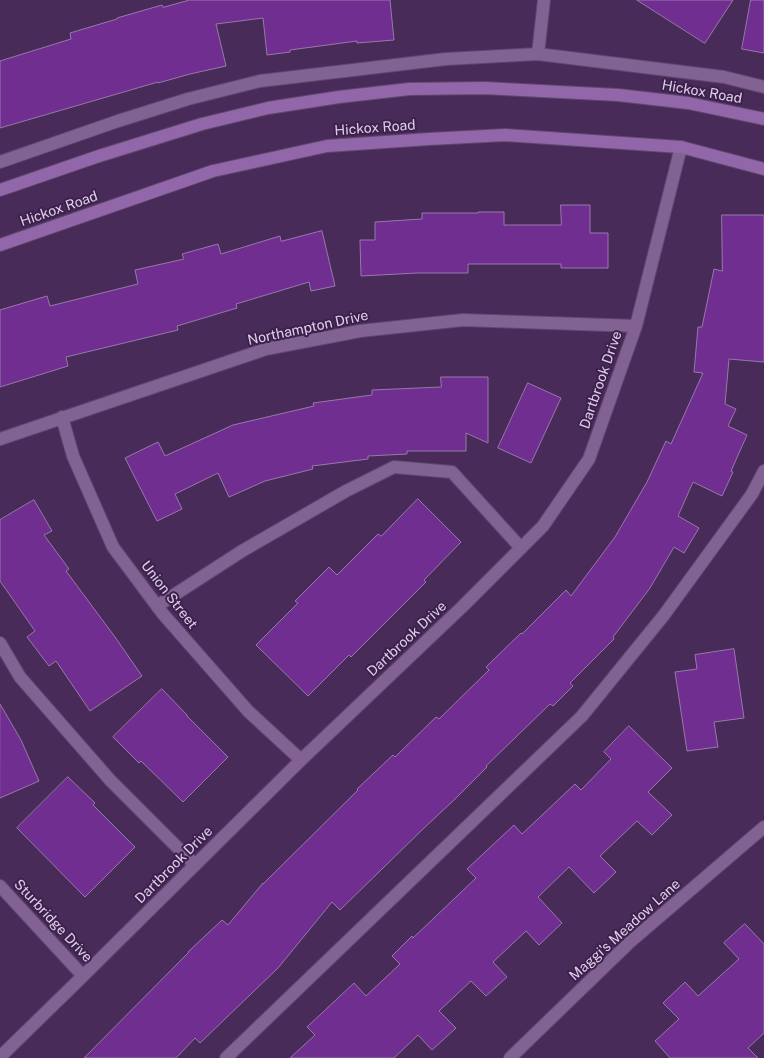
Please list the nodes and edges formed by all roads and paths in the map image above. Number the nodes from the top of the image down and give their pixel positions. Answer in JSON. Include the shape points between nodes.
{"nodes":[{"id":1,"x":544,"y":0,"type":"edge"},
{"id":2,"x":538,"y":54,"type":"junction"},
{"id":3,"x":764,"y":87,"type":"edge"},
{"id":4,"x":764,"y":119,"type":"edge"},
{"id":5,"x":681,"y":147,"type":"junction"},
{"id":6,"x":0,"y":162,"type":"edge"},
{"id":7,"x":764,"y":169,"type":"edge"},
{"id":8,"x":0,"y":190,"type":"edge"},
{"id":9,"x":0,"y":245,"type":"edge"},
{"id":10,"x":636,"y":326,"type":"junction"},
{"id":11,"x":62,"y":417,"type":"junction"},
{"id":12,"x":0,"y":439,"type":"edge"},
{"id":13,"x":764,"y":472,"type":"edge"},
{"id":14,"x":521,"y":548,"type":"junction"},
{"id":15,"x":157,"y":606,"type":"junction"},
{"id":16,"x":0,"y":643,"type":"edge"},
{"id":17,"x":301,"y":760,"type":"junction"},
{"id":18,"x":764,"y":827,"type":"edge"},
{"id":19,"x":195,"y":865,"type":"junction"},
{"id":20,"x":0,"y":886,"type":"edge"},
{"id":21,"x":83,"y":976,"type":"junction"},
{"id":22,"x":0,"y":1057,"type":"edge"},
{"id":23,"x":226,"y":1058,"type":"edge"},
{"id":24,"x":510,"y":1058,"type":"edge"}],
"edges":[{"from":1,"to":2,"type":"street"},
{"from":2,"to":3,"type":"street","via":[[724,77]]},
{"from":2,"to":6,"type":"street","via":[[446,59],[260,81],[188,99]]},
{"from":4,"to":8,"type":"street","name":"Hickox Road","via":[[688,103],[618,94],[484,88],[410,89],[268,108],[202,124]]},
{"from":5,"to":7,"type":"street","name":"Hickox Road"},
{"from":5,"to":9,"type":"street","name":"Hickox Road","via":[[505,135],[327,146],[213,171]]},
{"from":5,"to":10,"type":"street","name":"Dartbrook Drive"},
{"from":10,"to":11,"type":"street","name":"Northampton Drive","via":[[463,320],[360,330],[266,349]]},
{"from":10,"to":14,"type":"street","name":"Dartbrook Drive","via":[[589,459],[543,526]]},
{"from":11,"to":12,"type":"street","name":"Northampton Drive"},
{"from":11,"to":15,"type":"street","name":"Union Street","via":[[73,456],[113,547]]},
{"from":13,"to":23,"type":"street","via":[[752,494],[664,615],[582,716]]},
{"from":14,"to":15,"type":"street","via":[[452,472],[394,467],[242,550]]},
{"from":14,"to":17,"type":"street","name":"Dartbrook Drive"},
{"from":15,"to":17,"type":"street","name":"Union Street","via":[[248,711]]},
{"from":16,"to":19,"type":"street","via":[[20,677],[110,780]]},
{"from":17,"to":19,"type":"street","name":"Dartbrook Drive"},
{"from":18,"to":24,"type":"street","name":"Maggi's Meadow Lane","via":[[630,942]]},
{"from":19,"to":21,"type":"street","name":"Dartbrook Drive"},
{"from":20,"to":21,"type":"street","name":"Sturbridge Drive"},
{"from":21,"to":22,"type":"street","name":"Dartbrook Drive"}]}
